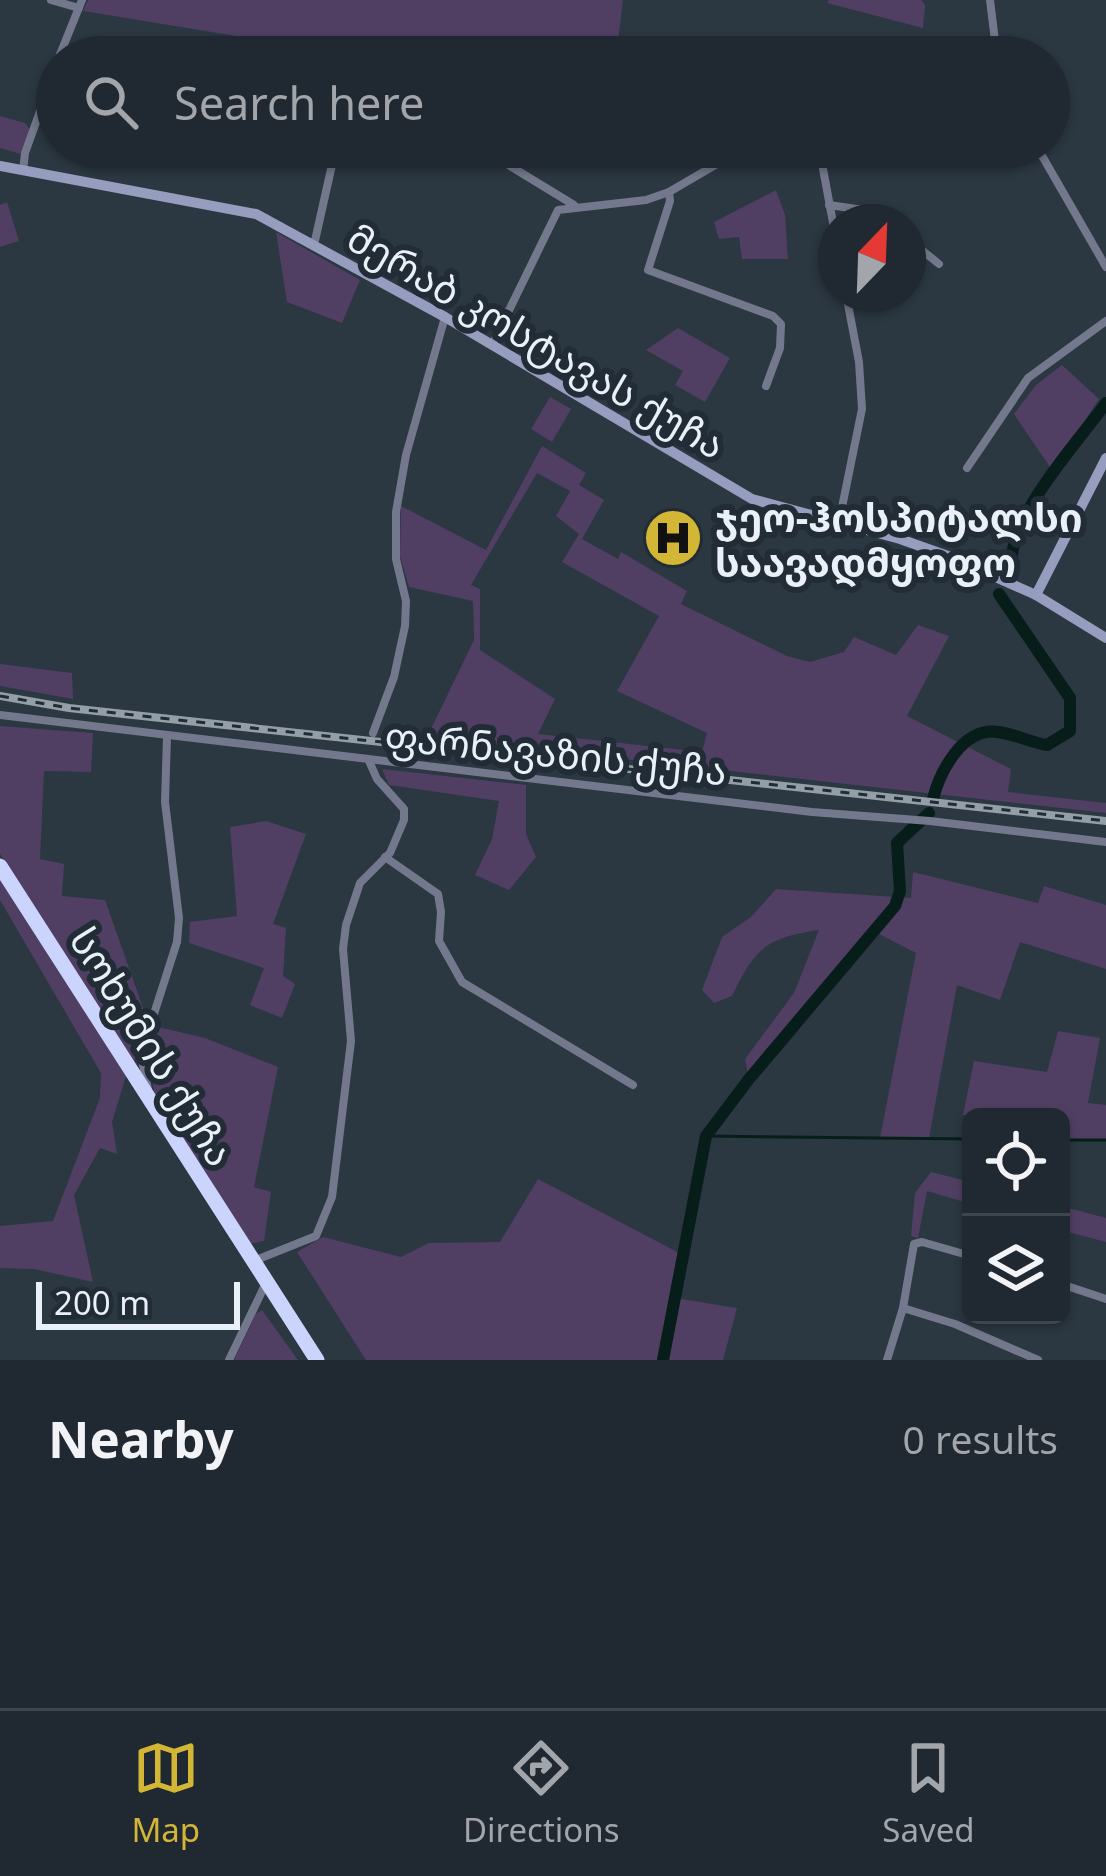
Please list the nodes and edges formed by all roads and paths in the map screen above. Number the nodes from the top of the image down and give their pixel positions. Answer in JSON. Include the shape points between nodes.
{"nodes":[{"id":1,"x":51,"y":0,"type":"edge"},
{"id":2,"x":990,"y":0,"type":"edge"},
{"id":3,"x":80,"y":4,"type":"edge"},
{"id":4,"x":68,"y":36,"type":"edge"},
{"id":5,"x":994,"y":36,"type":"edge"},
{"id":6,"x":36,"y":128,"type":"edge"},
{"id":7,"x":0,"y":166,"type":"edge"},
{"id":8,"x":20,"y":167,"type":"junction"},
{"id":9,"x":331,"y":168,"type":"edge"},
{"id":10,"x":513,"y":168,"type":"edge"},
{"id":11,"x":710,"y":168,"type":"edge"},
{"id":12,"x":823,"y":168,"type":"edge"},
{"id":13,"x":1049,"y":168,"type":"edge"},
{"id":14,"x":669,"y":192,"type":"junction"},
{"id":15,"x":830,"y":204,"type":"edge"},
{"id":16,"x":575,"y":206,"type":"junction"},
{"id":17,"x":314,"y":245,"type":"junction"},
{"id":18,"x":926,"y":254,"type":"edge"},
{"id":19,"x":939,"y":264,"type":"dead end"},
{"id":20,"x":1106,"y":267,"type":"edge"},
{"id":21,"x":850,"y":312,"type":"edge"},
{"id":22,"x":445,"y":316,"type":"junction"},
{"id":23,"x":1106,"y":321,"type":"edge"},
{"id":24,"x":492,"y":345,"type":"junction"},
{"id":25,"x":766,"y":386,"type":"dead end"},
{"id":26,"x":1106,"y":461,"type":"edge"},
{"id":27,"x":967,"y":468,"type":"dead end"},
{"id":28,"x":839,"y":522,"type":"junction"},
{"id":29,"x":1036,"y":595,"type":"junction"},
{"id":30,"x":1106,"y":638,"type":"edge"},
{"id":31,"x":0,"y":715,"type":"edge"},
{"id":32,"x":373,"y":733,"type":"dead end"},
{"id":33,"x":167,"y":737,"type":"junction"},
{"id":34,"x":369,"y":761,"type":"junction"},
{"id":35,"x":1106,"y":842,"type":"edge"},
{"id":36,"x":386,"y":857,"type":"junction"},
{"id":37,"x":0,"y":866,"type":"edge"},
{"id":38,"x":633,"y":1085,"type":"dead end"},
{"id":39,"x":151,"y":1106,"type":"junction"},
{"id":40,"x":962,"y":1253,"type":"edge"},
{"id":41,"x":251,"y":1261,"type":"junction"},
{"id":42,"x":266,"y":1284,"type":"junction"},
{"id":43,"x":1070,"y":1288,"type":"edge"},
{"id":44,"x":1106,"y":1299,"type":"edge"},
{"id":45,"x":903,"y":1308,"type":"junction"},
{"id":46,"x":230,"y":1360,"type":"edge"},
{"id":47,"x":317,"y":1360,"type":"edge"},
{"id":48,"x":887,"y":1360,"type":"edge"},
{"id":49,"x":1038,"y":1360,"type":"edge"}],
"edges":[{"from":1,"to":3,"type":"street"},
{"from":2,"to":5,"type":"street"},
{"from":3,"to":4,"type":"street"},
{"from":6,"to":8,"type":"street"},
{"from":7,"to":8,"type":"main road","name":"მერაბ კოსტავას ქუჩა"},
{"from":8,"to":17,"type":"main road","name":"მერაბ კოსტავას ქუჩა","via":[[233,207]]},
{"from":9,"to":17,"type":"street"},
{"from":10,"to":16,"type":"street"},
{"from":11,"to":14,"type":"street"},
{"from":12,"to":15,"type":"street"},
{"from":13,"to":20,"type":"street"},
{"from":14,"to":16,"type":"street"},
{"from":14,"to":25,"type":"street","via":[[648,270],[773,316],[781,324],[780,348]]},
{"from":16,"to":24,"type":"street","via":[[553,215]]},
{"from":17,"to":22,"type":"main road","name":"მერაბ კოსტავას ქუჩა"},
{"from":18,"to":19,"type":"street"},
{"from":21,"to":28,"type":"street","via":[[862,409]]},
{"from":22,"to":24,"type":"main road","name":"მერაბ კოსტავას ქუჩა"},
{"from":22,"to":32,"type":"street","via":[[396,512],[405,626]]},
{"from":23,"to":27,"type":"street","via":[[1028,378]]},
{"from":24,"to":28,"type":"main road","name":"მერაბ კოსტავას ქუჩა","via":[[752,499]]},
{"from":26,"to":29,"type":"main road"},
{"from":28,"to":29,"type":"main road","name":"მერაბ კოსტავას ქუჩა"},
{"from":29,"to":30,"type":"main road","name":"მერაბ კოსტავას ქუჩა"},
{"from":31,"to":33,"type":"street","name":"ფარნავაზის ქუჩა"},
{"from":33,"to":34,"type":"street","name":"ფარნავაზის ქუჩა"},
{"from":33,"to":39,"type":"street","via":[[177,942],[143,1064]]},
{"from":34,"to":35,"type":"street","name":"ფარნავაზის ქუჩა"},
{"from":34,"to":36,"type":"street","via":[[404,809]]},
{"from":36,"to":38,"type":"street","via":[[437,894],[439,941],[462,982]]},
{"from":36,"to":41,"type":"street","via":[[360,883],[346,925],[351,1041],[324,1222],[295,1248]]},
{"from":37,"to":39,"type":"highway","name":"სოხუმის ქუჩა"},
{"from":39,"to":41,"type":"highway","name":"სოხუმის ქუჩა"},
{"from":40,"to":45,"type":"street","via":[[914,1244]]},
{"from":41,"to":42,"type":"highway","name":"სოხუმის ქუჩა"},
{"from":42,"to":46,"type":"street"},
{"from":42,"to":47,"type":"highway","name":"სოხუმის ქუჩა"},
{"from":43,"to":44,"type":"street"},
{"from":45,"to":48,"type":"street"},
{"from":45,"to":49,"type":"street"}]}
